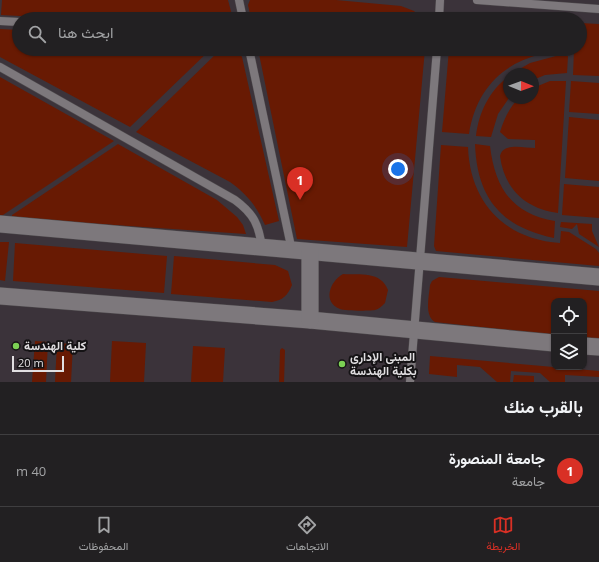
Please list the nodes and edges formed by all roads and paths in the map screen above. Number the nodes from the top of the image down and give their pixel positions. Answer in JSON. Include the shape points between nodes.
{"nodes":[{"id":1,"x":239,"y":0,"type":"edge"},
{"id":2,"x":440,"y":0,"type":"edge"},
{"id":3,"x":477,"y":0,"type":"edge"},
{"id":4,"x":599,"y":9,"type":"edge"},
{"id":5,"x":242,"y":12,"type":"edge"},
{"id":6,"x":439,"y":12,"type":"edge"},
{"id":7,"x":0,"y":21,"type":"edge"},
{"id":8,"x":12,"y":22,"type":"edge"},
{"id":9,"x":250,"y":56,"type":"edge"},
{"id":10,"x":436,"y":56,"type":"edge"},
{"id":11,"x":0,"y":67,"type":"edge"},
{"id":12,"x":0,"y":224,"type":"edge"},
{"id":13,"x":262,"y":248,"type":"junction"},
{"id":14,"x":292,"y":251,"type":"junction"},
{"id":15,"x":310,"y":252,"type":"junction"},
{"id":16,"x":420,"y":262,"type":"junction"},
{"id":17,"x":599,"y":277,"type":"edge"},
{"id":18,"x":0,"y":296,"type":"edge"},
{"id":19,"x":310,"y":320,"type":"junction"},
{"id":20,"x":414,"y":330,"type":"junction"},
{"id":21,"x":551,"y":343,"type":"edge"},
{"id":22,"x":587,"y":346,"type":"edge"},
{"id":23,"x":599,"y":348,"type":"edge"},
{"id":24,"x":410,"y":382,"type":"edge"}],
"edges":[{"from":1,"to":5,"type":"lane"},
{"from":2,"to":6,"type":"lane"},
{"from":3,"to":4,"type":"lane"},
{"from":7,"to":8,"type":"lane"},
{"from":9,"to":14,"type":"lane"},
{"from":10,"to":16,"type":"lane"},
{"from":11,"to":13,"type":"lane","via":[[235,200],[254,220],[260,232]]},
{"from":12,"to":13,"type":"street"},
{"from":13,"to":14,"type":"street"},
{"from":14,"to":15,"type":"street"},
{"from":15,"to":16,"type":"street"},
{"from":15,"to":19,"type":"street"},
{"from":16,"to":17,"type":"street"},
{"from":16,"to":20,"type":"lane"},
{"from":18,"to":19,"type":"street"},
{"from":19,"to":20,"type":"street"},
{"from":20,"to":21,"type":"street"},
{"from":20,"to":24,"type":"lane"},
{"from":22,"to":23,"type":"street"}]}
